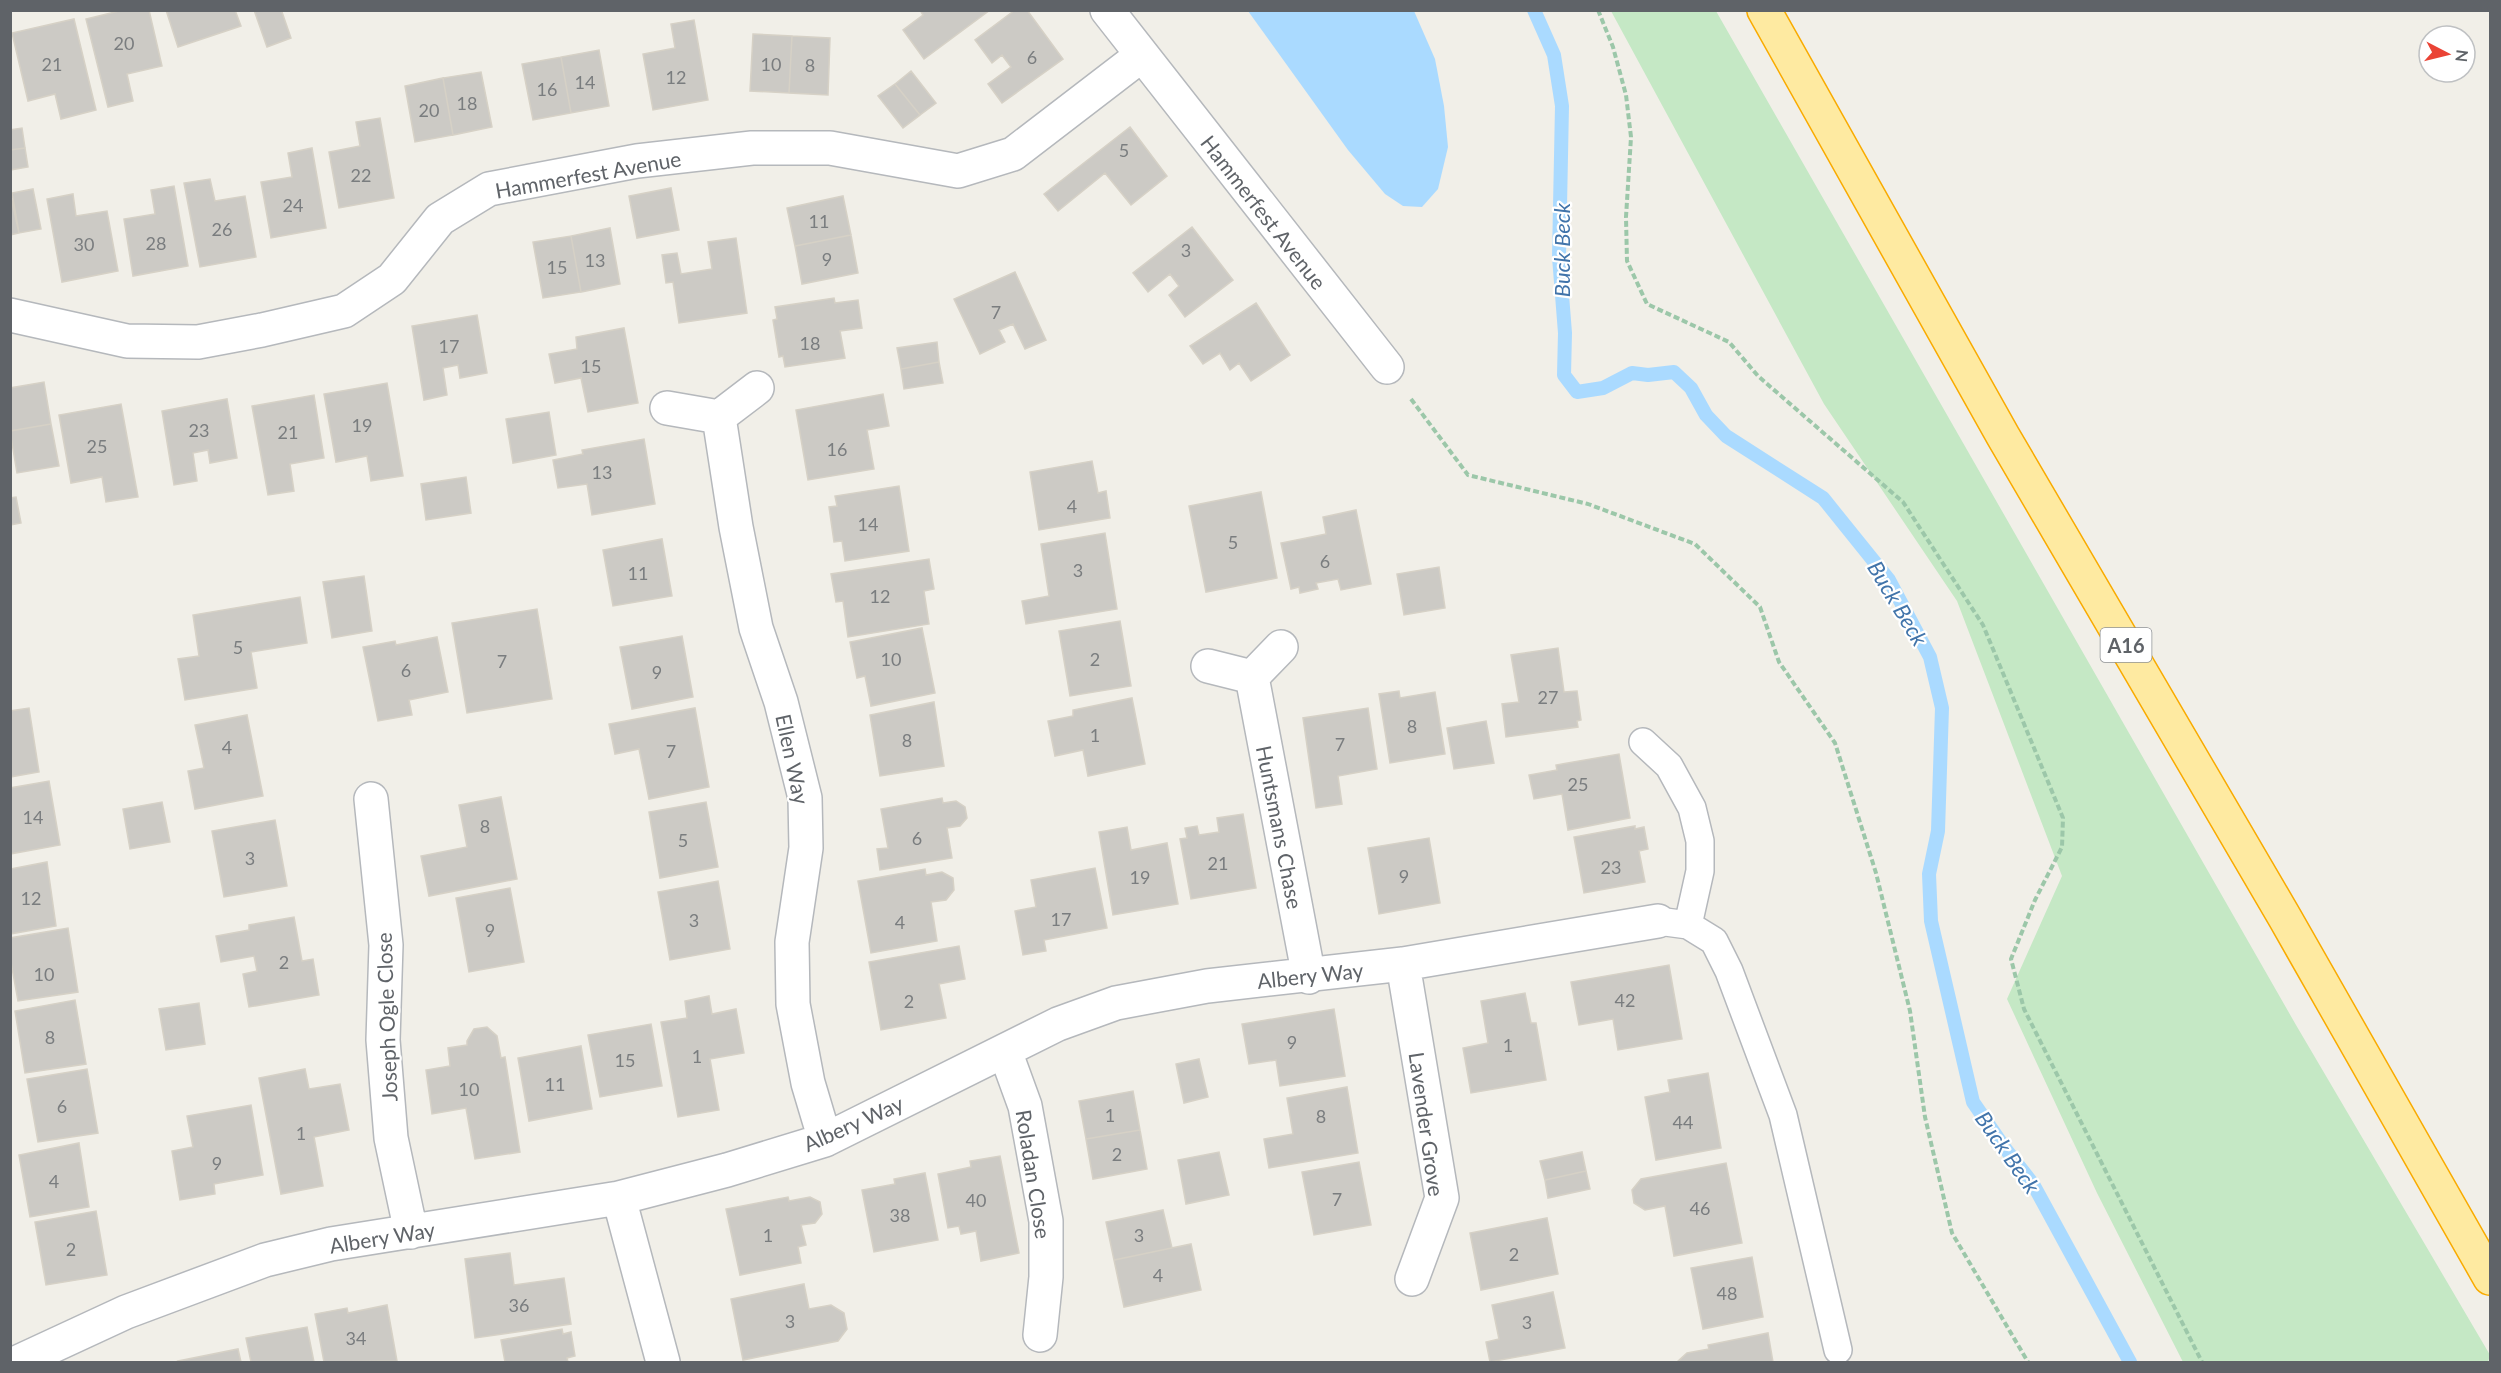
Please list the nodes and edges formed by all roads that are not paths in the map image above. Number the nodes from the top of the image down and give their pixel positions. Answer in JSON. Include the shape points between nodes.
{"nodes":[{"id":1,"x":1107,"y":10,"type":"edge"},
{"id":2,"x":1764,"y":10,"type":"edge"},
{"id":3,"x":1142,"y":55,"type":"junction"},
{"id":4,"x":10,"y":315,"type":"edge"},
{"id":5,"x":1387,"y":367,"type":"road end"},
{"id":6,"x":757,"y":388,"type":"dead end"},
{"id":7,"x":667,"y":408,"type":"dead end"},
{"id":8,"x":719,"y":417,"type":"junction"},
{"id":9,"x":1281,"y":647,"type":"dead end"},
{"id":10,"x":1208,"y":666,"type":"dead end"},
{"id":11,"x":1252,"y":677,"type":"junction"},
{"id":12,"x":1643,"y":742,"type":"dead end"},
{"id":13,"x":371,"y":799,"type":"dead end"},
{"id":14,"x":1673,"y":923,"type":"junction"},
{"id":15,"x":1403,"y":964,"type":"junction"},
{"id":16,"x":1309,"y":977,"type":"junction"},
{"id":17,"x":1005,"y":1051,"type":"junction"},
{"id":18,"x":825,"y":1140,"type":"junction"},
{"id":19,"x":619,"y":1198,"type":"junction"},
{"id":20,"x":411,"y":1232,"type":"junction"},
{"id":21,"x":2490,"y":1278,"type":"edge"},
{"id":22,"x":1412,"y":1279,"type":"dead end"},
{"id":23,"x":1040,"y":1335,"type":"dead end"},
{"id":24,"x":1838,"y":1350,"type":"dead end"},
{"id":25,"x":18,"y":1362,"type":"edge"},
{"id":26,"x":663,"y":1362,"type":"edge"}],
"edges":[{"from":1,"to":3,"type":"street","name":"Hammerfest Avenue"},
{"from":2,"to":21,"type":"highway","number":"A16","via":[[2003,436]]},
{"from":3,"to":4,"type":"street","name":"Hammerfest Avenue","via":[[1012,154],[958,171],[830,148],[752,148],[637,161],[489,189],[440,219],[392,279],[334,313],[198,342],[127,341]]},
{"from":3,"to":5,"type":"street","name":"Hammerfest Avenue"},
{"from":6,"to":8,"type":"street"},
{"from":7,"to":8,"type":"street"},
{"from":8,"to":18,"type":"street","name":"Ellen Way","via":[[756,628],[781,702],[804,798],[806,849],[792,942],[793,1004],[808,1083]]},
{"from":9,"to":11,"type":"street"},
{"from":10,"to":11,"type":"street"},
{"from":11,"to":16,"type":"street","name":"Huntsmans Chase"},
{"from":12,"to":14,"type":"lane","via":[[1669,766],[1692,808],[1700,841],[1700,871]]},
{"from":13,"to":20,"type":"street","name":"Joseph Ogle Close","via":[[386,945],[383,1040],[391,1138]]},
{"from":14,"to":15,"type":"street","name":"Albery Way"},
{"from":14,"to":24,"type":"lane","via":[[1714,941],[1729,971],[1783,1115]]},
{"from":15,"to":16,"type":"street","name":"Albery Way"},
{"from":15,"to":22,"type":"street","name":"Lavender Grove","via":[[1442,1198]]},
{"from":16,"to":17,"type":"street","name":"Albery Way","via":[[1207,986],[1116,1003],[1059,1024]]},
{"from":17,"to":18,"type":"street","name":"Albery Way"},
{"from":17,"to":23,"type":"street","name":"Roladan Close","via":[[1025,1106],[1046,1221]]},
{"from":18,"to":19,"type":"street","name":"Albery Way"},
{"from":19,"to":20,"type":"street","name":"Albery Way"},
{"from":19,"to":26,"type":"street"},
{"from":20,"to":25,"type":"street","name":"Albery Way","via":[[331,1244],[265,1260],[126,1312]]}]}
